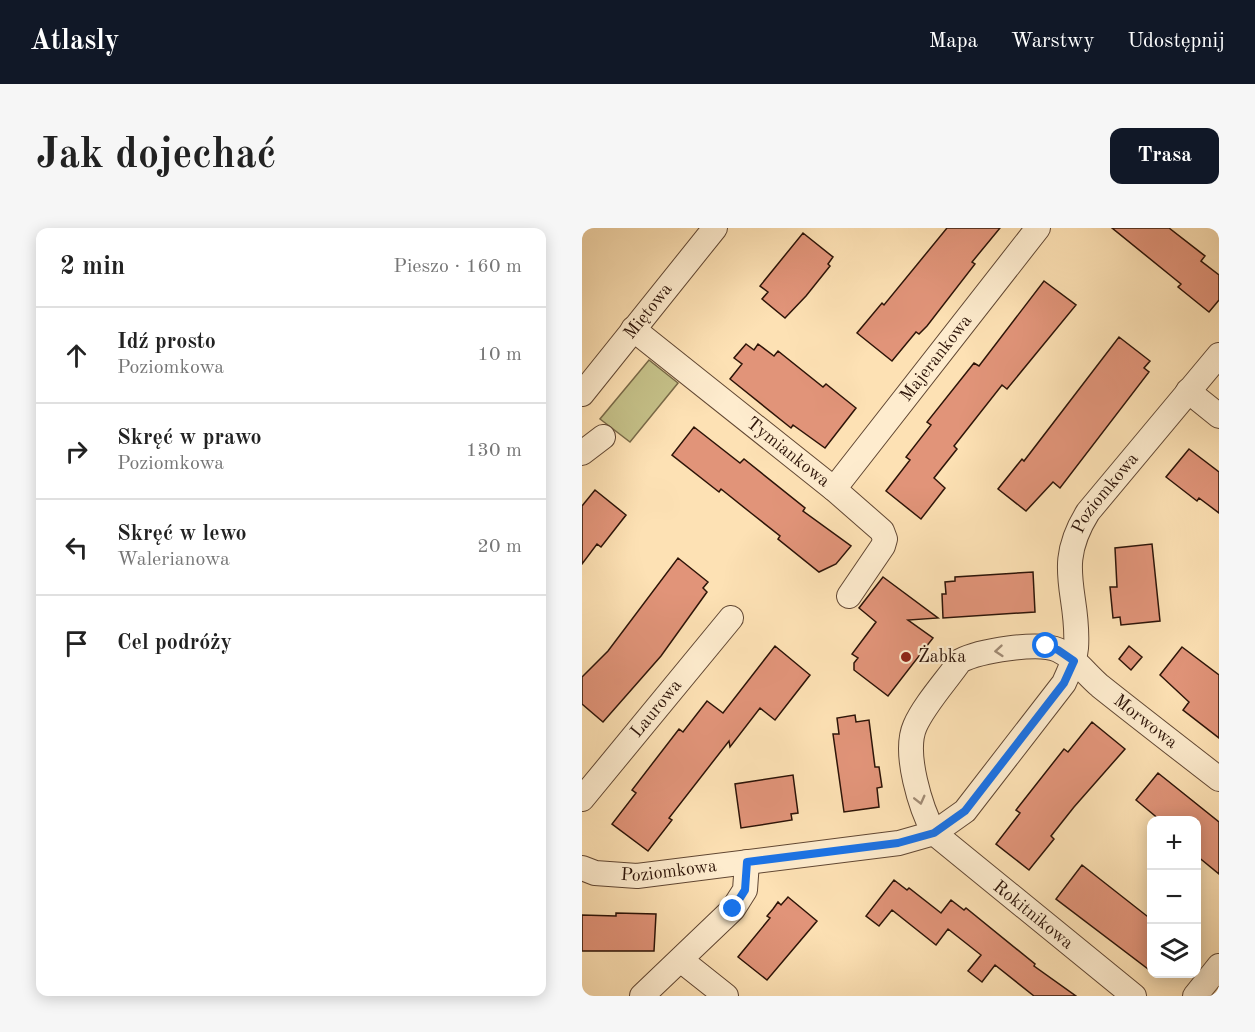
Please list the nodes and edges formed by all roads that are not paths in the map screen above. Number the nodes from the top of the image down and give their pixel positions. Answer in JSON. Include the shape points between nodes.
{"nodes":[{"id":1,"x":715,"y":228,"type":"edge"},
{"id":2,"x":1038,"y":228,"type":"edge"},
{"id":3,"x":633,"y":329,"type":"junction"},
{"id":4,"x":1219,"y":355,"type":"edge"},
{"id":5,"x":1188,"y":391,"type":"junction"},
{"id":6,"x":582,"y":394,"type":"edge"},
{"id":7,"x":1219,"y":416,"type":"edge"},
{"id":8,"x":603,"y":437,"type":"dead end"},
{"id":9,"x":582,"y":453,"type":"edge"},
{"id":10,"x":834,"y":489,"type":"junction"},
{"id":11,"x":849,"y":596,"type":"dead end"},
{"id":12,"x":731,"y":618,"type":"dead end"},
{"id":13,"x":1074,"y":661,"type":"junction"},
{"id":14,"x":1219,"y":779,"type":"edge"},
{"id":15,"x":582,"y":799,"type":"edge"},
{"id":16,"x":934,"y":833,"type":"junction"},
{"id":17,"x":747,"y":862,"type":"junction"},
{"id":18,"x":582,"y":868,"type":"edge"},
{"id":19,"x":682,"y":961,"type":"junction"},
{"id":20,"x":1219,"y":966,"type":"edge"},
{"id":21,"x":642,"y":996,"type":"edge"},
{"id":22,"x":726,"y":996,"type":"edge"},
{"id":23,"x":1134,"y":996,"type":"edge"},
{"id":24,"x":1195,"y":996,"type":"edge"}],
"edges":[{"from":1,"to":3,"type":"street","name":"Miętowa"},
{"from":2,"to":10,"type":"street","name":"Majerankowa"},
{"from":3,"to":6,"type":"street","name":"Miętowa"},
{"from":3,"to":10,"type":"street","name":"Tymiankowa"},
{"from":4,"to":5,"type":"street","name":"Poziomkowa"},
{"from":5,"to":7,"type":"street"},
{"from":5,"to":13,"type":"street","name":"Poziomkowa","via":[[1077,530],[1069,575]]},
{"from":8,"to":9,"type":"street"},
{"from":10,"to":11,"type":"street","name":"Tymiankowa","via":[[882,531],[885,539]]},
{"from":12,"to":15,"type":"street","name":"Laurowa"},
{"from":13,"to":14,"type":"street","name":"Morwowa"},
{"from":13,"to":16,"type":"street","name":"Poziomkowa","via":[[1064,683],[965,811]]},
{"from":13,"to":16,"type":"street","one_way":true,"via":[[1046,646],[987,652],[960,661],[915,725],[912,738],[920,799]]},
{"from":16,"to":17,"type":"street","name":"Poziomkowa","via":[[898,843]]},
{"from":16,"to":23,"type":"street","name":"Rokitnikowa"},
{"from":17,"to":18,"type":"street","name":"Poziomkowa","via":[[637,876],[595,873]]},
{"from":17,"to":19,"type":"street","via":[[745,890],[733,909]]},
{"from":19,"to":21,"type":"street"},
{"from":19,"to":22,"type":"street"},
{"from":20,"to":24,"type":"street"}]}
